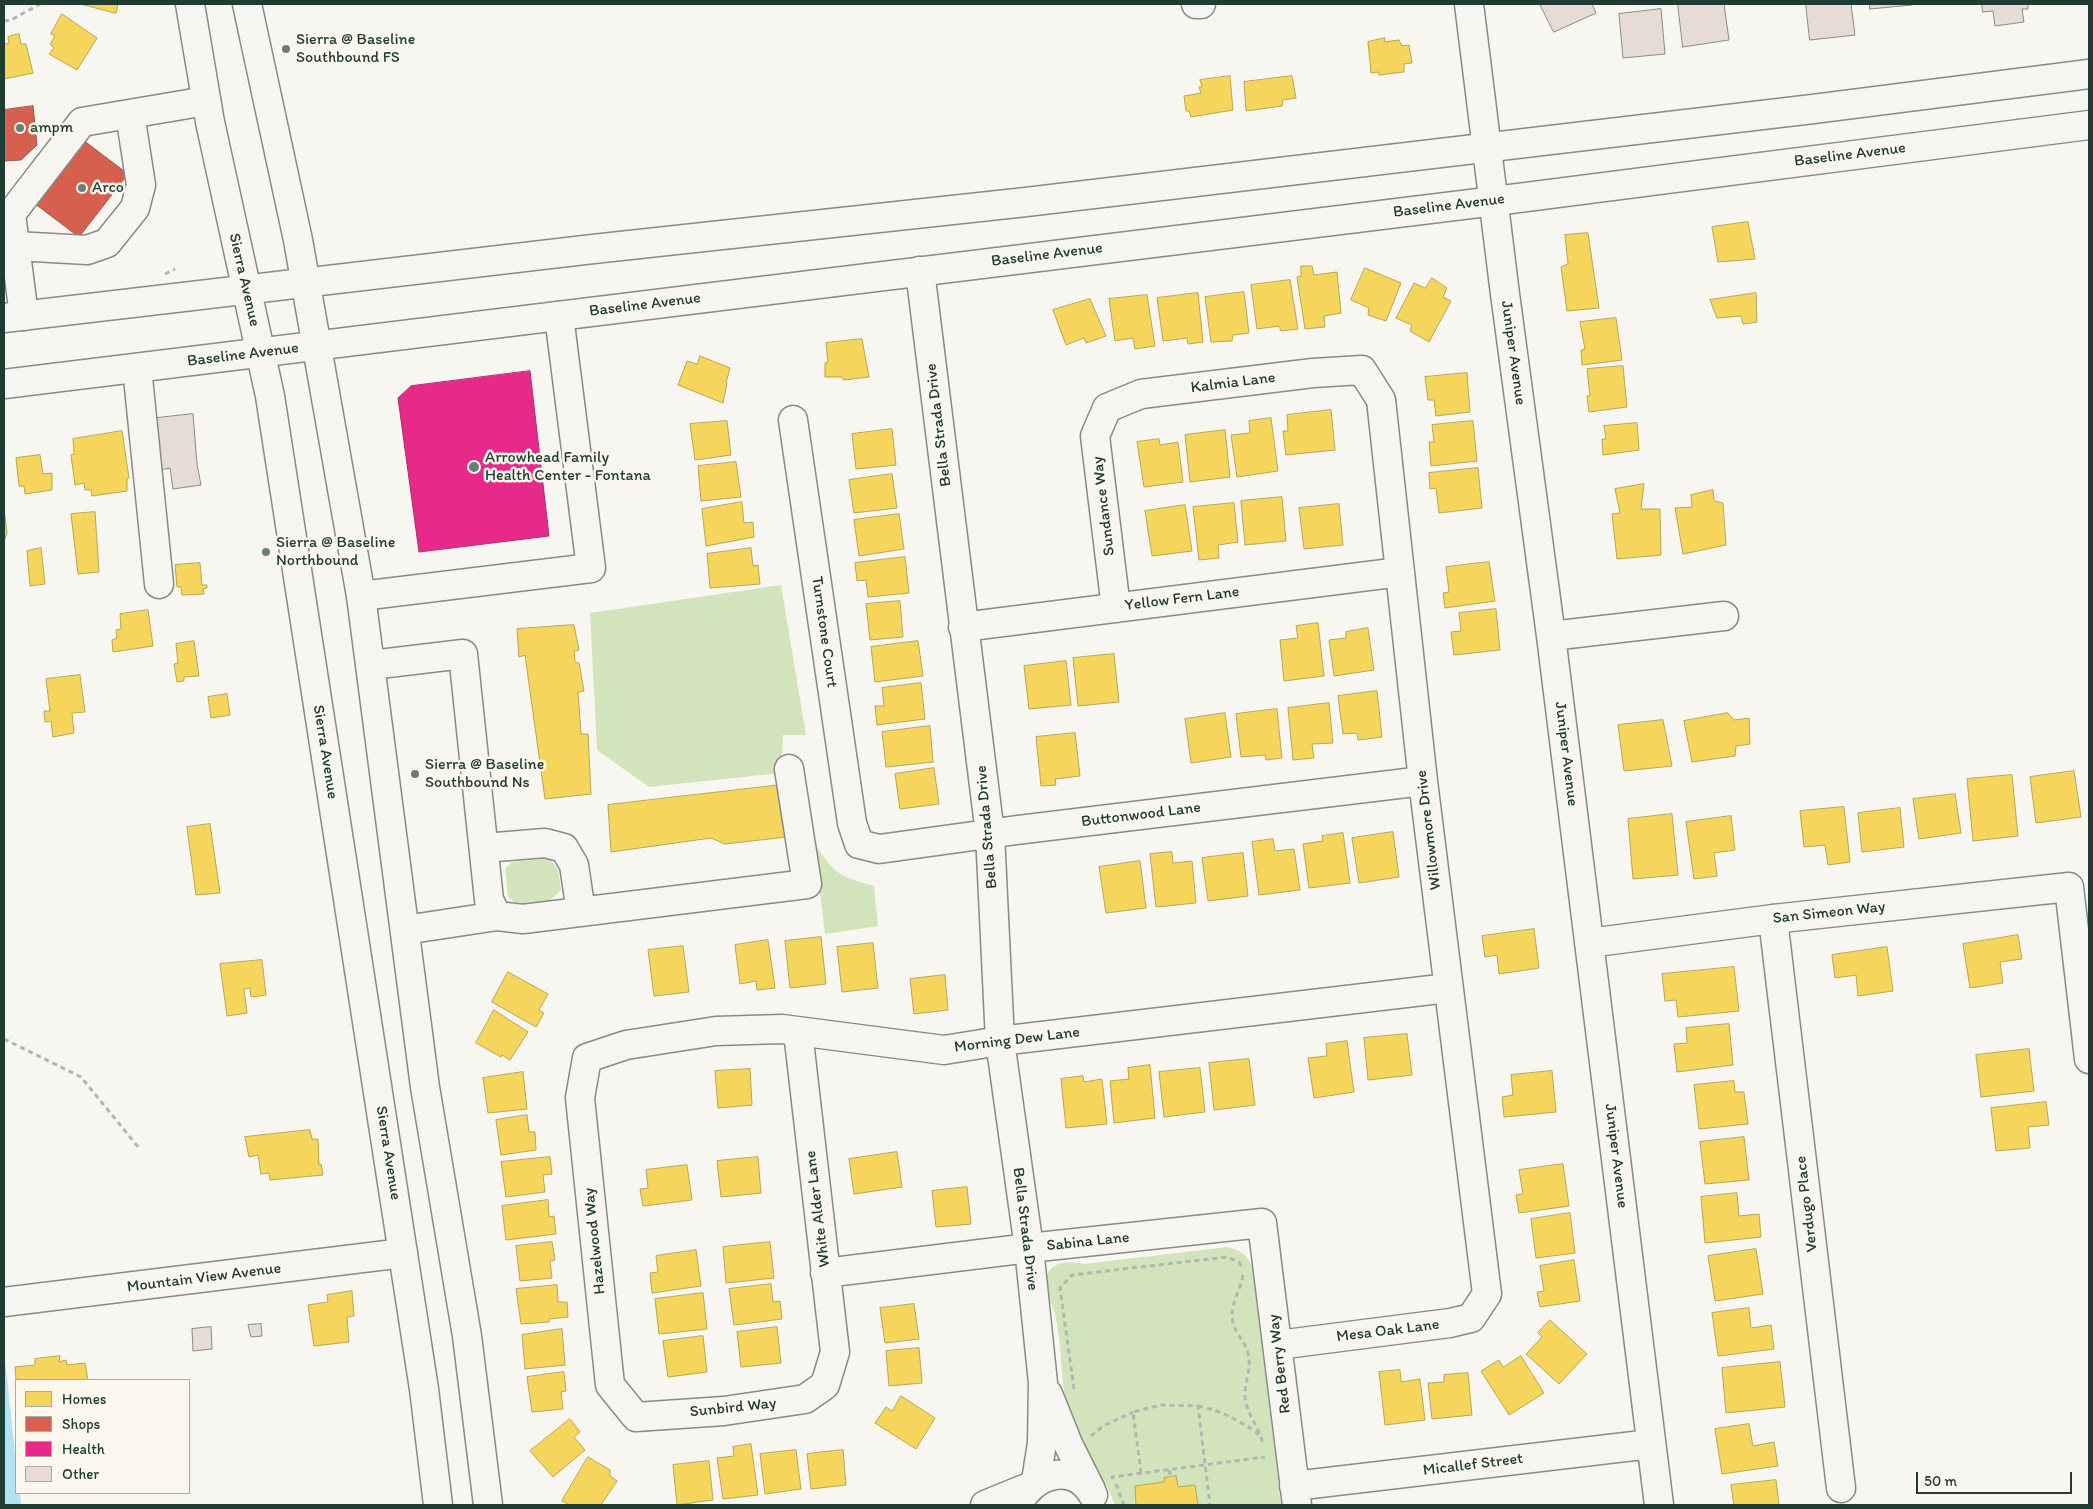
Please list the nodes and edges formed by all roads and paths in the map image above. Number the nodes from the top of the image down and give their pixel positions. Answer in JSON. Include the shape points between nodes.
{"nodes":[{"id":1,"x":40,"y":4,"type":"edge"},
{"id":2,"x":190,"y":4,"type":"edge"},
{"id":3,"x":247,"y":4,"type":"edge"},
{"id":4,"x":1470,"y":4,"type":"edge"},
{"id":5,"x":4,"y":21,"type":"edge"},
{"id":6,"x":2089,"y":74,"type":"edge"},
{"id":7,"x":206,"y":101,"type":"junction"},
{"id":8,"x":130,"y":114,"type":"junction"},
{"id":9,"x":2089,"y":125,"type":"edge"},
{"id":10,"x":1488,"y":146,"type":"junction"},
{"id":11,"x":1494,"y":200,"type":"junction"},
{"id":12,"x":15,"y":246,"type":"junction"},
{"id":13,"x":920,"y":271,"type":"junction"},
{"id":14,"x":304,"y":284,"type":"junction"},
{"id":15,"x":247,"y":290,"type":"junction"},
{"id":16,"x":559,"y":316,"type":"junction"},
{"id":17,"x":14,"y":317,"type":"edge"},
{"id":18,"x":316,"y":346,"type":"junction"},
{"id":19,"x":261,"y":353,"type":"junction"},
{"id":20,"x":136,"y":368,"type":"junction"},
{"id":21,"x":1362,"y":370,"type":"joint"},
{"id":22,"x":4,"y":384,"type":"edge"},
{"id":23,"x":1107,"y":408,"type":"joint"},
{"id":24,"x":793,"y":420,"type":"dead end"},
{"id":25,"x":1400,"y":572,"type":"junction"},
{"id":26,"x":159,"y":584,"type":"dead end"},
{"id":27,"x":361,"y":596,"type":"junction"},
{"id":28,"x":1116,"y":608,"type":"junction"},
{"id":29,"x":1724,"y":616,"type":"dead end"},
{"id":30,"x":963,"y":627,"type":"junction"},
{"id":31,"x":1551,"y":636,"type":"junction"},
{"id":32,"x":371,"y":665,"type":"junction"},
{"id":33,"x":789,"y":769,"type":"dead end"},
{"id":34,"x":1423,"y":781,"type":"junction"},
{"id":35,"x":990,"y":834,"type":"junction"},
{"id":36,"x":859,"y":844,"type":"joint"},
{"id":37,"x":484,"y":848,"type":"junction"},
{"id":38,"x":581,"y":912,"type":"junction"},
{"id":39,"x":497,"y":916,"type":"junction"},
{"id":40,"x":1773,"y":919,"type":"junction"},
{"id":41,"x":405,"y":930,"type":"junction"},
{"id":42,"x":1589,"y":944,"type":"junction"},
{"id":43,"x":1448,"y":988,"type":"junction"},
{"id":44,"x":798,"y":1032,"type":"junction"},
{"id":45,"x":4,"y":1039,"type":"edge"},
{"id":46,"x":1000,"y":1041,"type":"junction"},
{"id":47,"x":587,"y":1058,"type":"joint"},
{"id":48,"x":2089,"y":1059,"type":"edge"},
{"id":49,"x":139,"y":1148,"type":"dead end"},
{"id":50,"x":1262,"y":1223,"type":"joint"},
{"id":51,"x":1029,"y":1248,"type":"junction"},
{"id":52,"x":404,"y":1254,"type":"junction"},
{"id":53,"x":825,"y":1273,"type":"junction"},
{"id":54,"x":1486,"y":1294,"type":"joint"},
{"id":55,"x":4,"y":1302,"type":"edge"},
{"id":56,"x":1278,"y":1345,"type":"junction"},
{"id":57,"x":1044,"y":1383,"type":"junction"},
{"id":58,"x":825,"y":1385,"type":"joint"},
{"id":59,"x":1074,"y":1394,"type":"dead end"},
{"id":60,"x":1198,"y":1406,"type":"junction"},
{"id":61,"x":1133,"y":1412,"type":"junction"},
{"id":62,"x":636,"y":1417,"type":"joint"},
{"id":63,"x":1087,"y":1432,"type":"dead end"},
{"id":64,"x":1261,"y":1436,"type":"junction"},
{"id":65,"x":1651,"y":1444,"type":"junction"},
{"id":66,"x":1205,"y":1465,"type":"junction"},
{"id":67,"x":1169,"y":1470,"type":"junction"},
{"id":68,"x":1141,"y":1473,"type":"junction"},
{"id":69,"x":1171,"y":1477,"type":"dead end"},
{"id":70,"x":1102,"y":1486,"type":"edge"},
{"id":71,"x":1841,"y":1488,"type":"dead end"},
{"id":72,"x":1028,"y":1491,"type":"edge"},
{"id":73,"x":1296,"y":1496,"type":"edge"},
{"id":74,"x":438,"y":1505,"type":"edge"},
{"id":75,"x":488,"y":1505,"type":"edge"},
{"id":76,"x":985,"y":1505,"type":"edge"},
{"id":77,"x":1124,"y":1505,"type":"edge"},
{"id":78,"x":1210,"y":1505,"type":"edge"},
{"id":79,"x":1659,"y":1505,"type":"edge"}],
"edges":[{"from":1,"to":5,"type":"path"},
{"from":2,"to":7,"type":"street","name":"Sierra Avenue"},
{"from":3,"to":14,"type":"street","via":[[298,240]]},
{"from":4,"to":10,"type":"street","name":"Juniper Avenue"},
{"from":6,"to":10,"type":"street"},
{"from":7,"to":8,"type":"street"},
{"from":7,"to":15,"type":"street","name":"Sierra Avenue"},
{"from":8,"to":12,"type":"street","via":[[82,122],[11,214]]},
{"from":8,"to":12,"type":"street","via":[[141,185],[135,208],[107,243],[87,250]]},
{"from":9,"to":11,"type":"street","name":"Baseline Avenue"},
{"from":10,"to":11,"type":"street","name":"Juniper Avenue"},
{"from":10,"to":14,"type":"street"},
{"from":11,"to":13,"type":"street","name":"Baseline Avenue"},
{"from":11,"to":31,"type":"street","name":"Juniper Avenue"},
{"from":12,"to":17,"type":"street"},
{"from":13,"to":16,"type":"street","name":"Baseline Avenue"},
{"from":13,"to":30,"type":"street","name":"Bella Strada Drive"},
{"from":14,"to":15,"type":"street"},
{"from":14,"to":18,"type":"street"},
{"from":15,"to":17,"type":"street"},
{"from":15,"to":19,"type":"street","name":"Sierra Avenue"},
{"from":16,"to":18,"type":"street","name":"Baseline Avenue"},
{"from":16,"to":27,"type":"street","via":[[591,568]]},
{"from":18,"to":19,"type":"street","name":"Baseline Avenue"},
{"from":18,"to":27,"type":"street"},
{"from":19,"to":20,"type":"street","name":"Baseline Avenue"},
{"from":19,"to":52,"type":"street","name":"Sierra Avenue"},
{"from":20,"to":22,"type":"street","name":"Baseline Avenue"},
{"from":20,"to":26,"type":"street"},
{"from":21,"to":23,"type":"street","name":"Kalmia Lane","via":[[1141,394]]},
{"from":21,"to":25,"type":"street","name":"Willowmore Drive","via":[[1382,400]]},
{"from":23,"to":28,"type":"street","name":"Sundance Way","via":[[1095,436]]},
{"from":24,"to":36,"type":"street","name":"Turnstone Court","via":[[852,823]]},
{"from":25,"to":28,"type":"street","name":"Yellow Fern Lane"},
{"from":25,"to":34,"type":"street","name":"Willowmore Drive"},
{"from":27,"to":32,"type":"street"},
{"from":28,"to":30,"type":"street","name":"Yellow Fern Lane"},
{"from":29,"to":31,"type":"street"},
{"from":30,"to":35,"type":"street","name":"Bella Strada Drive"},
{"from":31,"to":42,"type":"street","name":"Juniper Avenue"},
{"from":32,"to":37,"type":"street","via":[[463,654]]},
{"from":32,"to":41,"type":"street"},
{"from":33,"to":38,"type":"street","via":[[807,884]]},
{"from":34,"to":35,"type":"street","name":"Buttonwood Lane"},
{"from":34,"to":43,"type":"street","name":"Willowmore Drive"},
{"from":35,"to":36,"type":"street","name":"Buttonwood Lane","via":[[878,849]]},
{"from":35,"to":46,"type":"street","name":"Bella Strada Drive"},
{"from":37,"to":38,"type":"street","via":[[546,843],[564,848],[574,865]]},
{"from":37,"to":39,"type":"street","via":[[489,900]]},
{"from":38,"to":39,"type":"street","via":[[523,919]]},
{"from":39,"to":41,"type":"street"},
{"from":40,"to":42,"type":"street","name":"San Simeon Way"},
{"from":40,"to":48,"type":"street","name":"San Simeon Way","via":[[2069,887]]},
{"from":40,"to":71,"type":"street","name":"Verdugo Place"},
{"from":41,"to":75,"type":"street","via":[[425,1087],[467,1336]]},
{"from":42,"to":65,"type":"street","name":"Juniper Avenue"},
{"from":43,"to":46,"type":"street","name":"Morning Dew Lane"},
{"from":43,"to":54,"type":"street","name":"Willowmore Drive"},
{"from":44,"to":46,"type":"street","name":"Morning Dew Lane","via":[[944,1050]]},
{"from":44,"to":47,"type":"street","name":"Morning Dew Lane","via":[[782,1029],[716,1031],[626,1045]]},
{"from":44,"to":53,"type":"street","name":"White Alder Lane"},
{"from":45,"to":49,"type":"path","via":[[81,1078]]},
{"from":46,"to":51,"type":"street","name":"Bella Strada Drive"},
{"from":47,"to":62,"type":"street","name":"Hazelwood Way","via":[[580,1098],[610,1384]]},
{"from":50,"to":51,"type":"street","name":"Sabina Lane"},
{"from":50,"to":56,"type":"street","name":"Red Berry Way"},
{"from":51,"to":53,"type":"street","name":"Sabina Lane"},
{"from":51,"to":57,"type":"street","name":"Bella Strada Drive"},
{"from":52,"to":55,"type":"street","name":"Mountain View Avenue"},
{"from":52,"to":74,"type":"street","name":"Sierra Avenue"},
{"from":53,"to":58,"type":"street","name":"White Alder Lane","via":[[835,1352]]},
{"from":54,"to":56,"type":"street","name":"Mesa Oak Lane","via":[[1471,1318]]},
{"from":56,"to":73,"type":"street","name":"Red Berry Way"},
{"from":57,"to":70,"type":"street","name":"Bella Strada Drive","via":[[1068,1444]]},
{"from":57,"to":72,"type":"street","name":"Bella Strada Drive","via":[[1042,1443]]},
{"from":58,"to":62,"type":"street","name":"Sunbird Way","via":[[805,1399],[724,1411]]},
{"from":59,"to":64,"type":"path","via":[[1060,1288],[1072,1275],[1227,1257],[1239,1262],[1242,1268],[1232,1322],[1250,1360],[1245,1396]]},
{"from":60,"to":61,"type":"path","via":[[1161,1405]]},
{"from":60,"to":64,"type":"path","via":[[1222,1412]]},
{"from":60,"to":66,"type":"path"},
{"from":61,"to":63,"type":"path","via":[[1103,1426],[1090,1440]]},
{"from":61,"to":68,"type":"path"},
{"from":64,"to":66,"type":"path","via":[[1265,1457]]},
{"from":65,"to":73,"type":"street","name":"Micallef Street"},
{"from":65,"to":79,"type":"street","name":"Juniper Avenue"},
{"from":66,"to":67,"type":"path"},
{"from":66,"to":78,"type":"path"},
{"from":67,"to":68,"type":"path"},
{"from":67,"to":69,"type":"path"},
{"from":68,"to":70,"type":"path"},
{"from":70,"to":72,"type":"street","via":[[1058,1475]]},
{"from":70,"to":77,"type":"path","via":[[1118,1487]]},
{"from":72,"to":76,"type":"street"}]}
